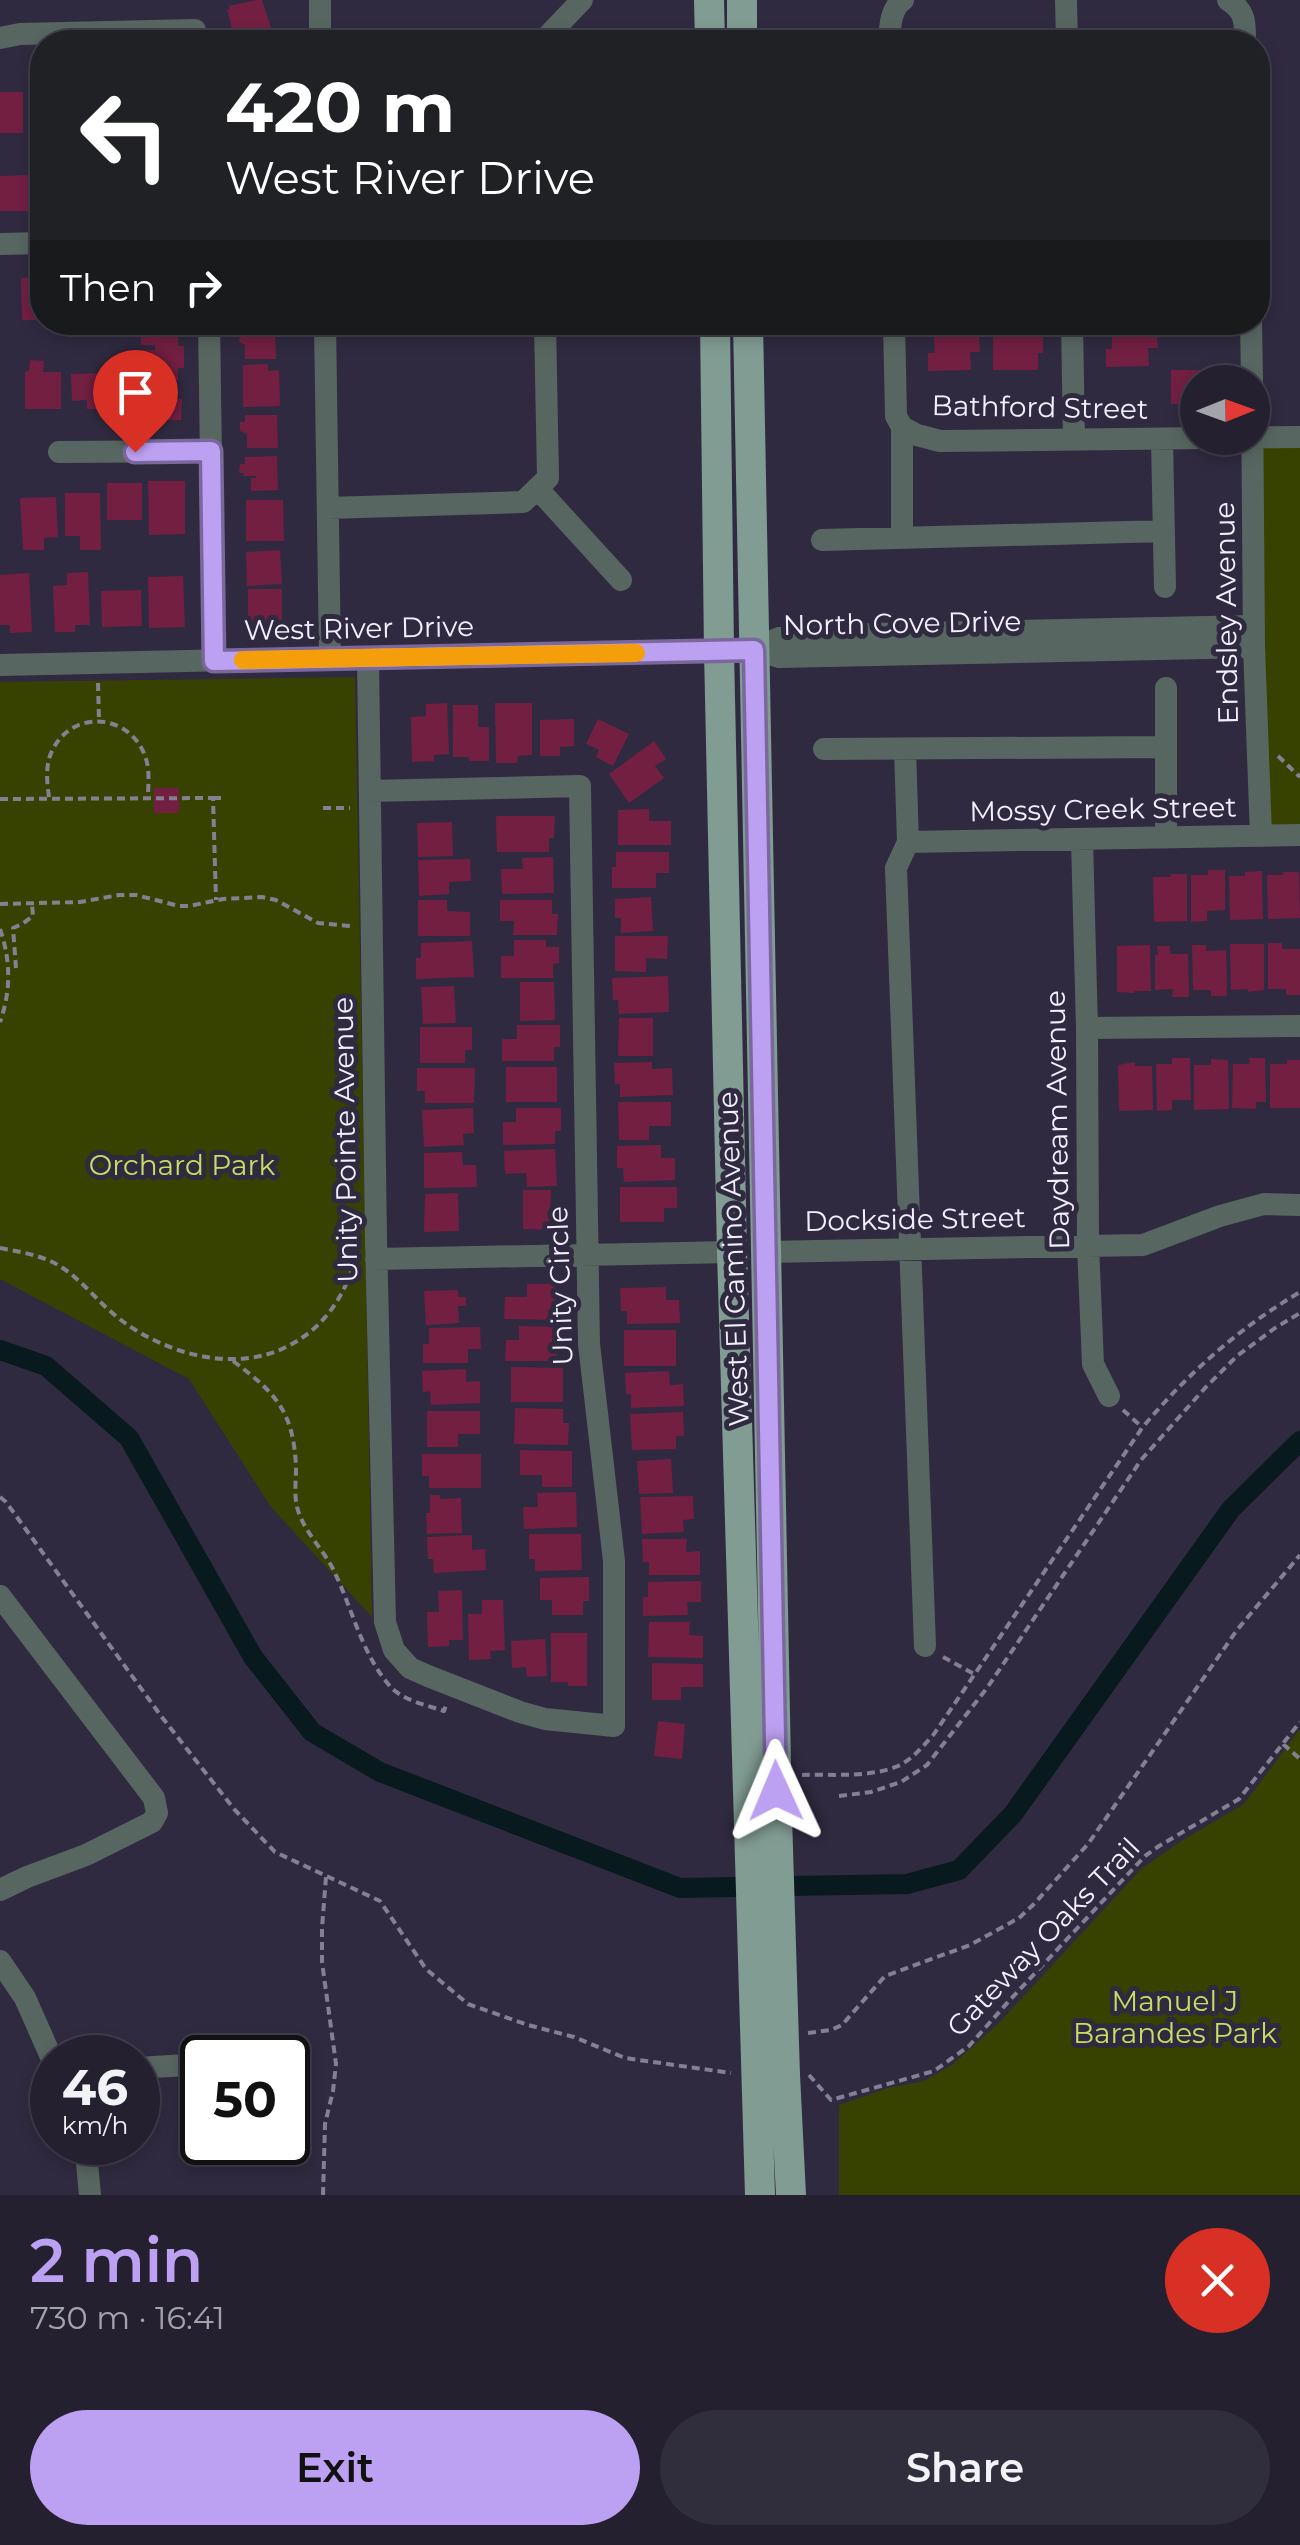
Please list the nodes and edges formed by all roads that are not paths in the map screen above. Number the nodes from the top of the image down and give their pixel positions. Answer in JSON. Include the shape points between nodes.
{"nodes":[{"id":1,"x":320,"y":0,"type":"edge"},
{"id":2,"x":582,"y":0,"type":"edge"},
{"id":3,"x":709,"y":0,"type":"edge"},
{"id":4,"x":742,"y":0,"type":"edge"},
{"id":5,"x":903,"y":0,"type":"edge"},
{"id":6,"x":1066,"y":0,"type":"edge"},
{"id":7,"x":1234,"y":3,"type":"edge"},
{"id":8,"x":320,"y":30,"type":"edge"},
{"id":9,"x":553,"y":30,"type":"edge"},
{"id":10,"x":710,"y":30,"type":"edge"},
{"id":11,"x":742,"y":30,"type":"edge"},
{"id":12,"x":890,"y":30,"type":"edge"},
{"id":13,"x":1067,"y":30,"type":"edge"},
{"id":14,"x":1245,"y":30,"type":"edge"},
{"id":15,"x":30,"y":34,"type":"edge"},
{"id":16,"x":0,"y":38,"type":"edge"},
{"id":17,"x":30,"y":243,"type":"edge"},
{"id":18,"x":0,"y":244,"type":"edge"},
{"id":19,"x":209,"y":335,"type":"edge"},
{"id":20,"x":325,"y":335,"type":"edge"},
{"id":21,"x":545,"y":335,"type":"edge"},
{"id":22,"x":715,"y":335,"type":"edge"},
{"id":23,"x":748,"y":335,"type":"edge"},
{"id":24,"x":894,"y":335,"type":"edge"},
{"id":25,"x":1072,"y":335,"type":"edge"},
{"id":26,"x":1251,"y":335,"type":"edge"},
{"id":27,"x":1252,"y":365,"type":"edge"},
{"id":28,"x":902,"y":427,"type":"junction"},
{"id":29,"x":1300,"y":436,"type":"edge"},
{"id":30,"x":1270,"y":437,"type":"edge"},
{"id":31,"x":1162,"y":439,"type":"junction"},
{"id":32,"x":1180,"y":439,"type":"edge"},
{"id":33,"x":1074,"y":440,"type":"junction"},
{"id":34,"x":211,"y":451,"type":"junction"},
{"id":35,"x":59,"y":452,"type":"dead end"},
{"id":36,"x":1254,"y":455,"type":"edge"},
{"id":37,"x":537,"y":488,"type":"junction"},
{"id":38,"x":328,"y":508,"type":"junction"},
{"id":39,"x":1164,"y":532,"type":"junction"},
{"id":40,"x":902,"y":538,"type":"junction"},
{"id":41,"x":822,"y":540,"type":"dead end"},
{"id":42,"x":621,"y":580,"type":"dead end"},
{"id":43,"x":1164,"y":587,"type":"dead end"},
{"id":44,"x":1254,"y":637,"type":"junction"},
{"id":45,"x":754,"y":650,"type":"junction"},
{"id":46,"x":719,"y":652,"type":"junction"},
{"id":47,"x":368,"y":658,"type":"junction"},
{"id":48,"x":330,"y":659,"type":"junction"},
{"id":49,"x":214,"y":661,"type":"junction"},
{"id":50,"x":0,"y":665,"type":"edge"},
{"id":51,"x":1166,"y":688,"type":"dead end"},
{"id":52,"x":1166,"y":747,"type":"junction"},
{"id":53,"x":905,"y":749,"type":"junction"},
{"id":54,"x":824,"y":750,"type":"dead end"},
{"id":55,"x":370,"y":799,"type":"junction"},
{"id":56,"x":1300,"y":835,"type":"edge"},
{"id":57,"x":1261,"y":836,"type":"junction"},
{"id":58,"x":1166,"y":838,"type":"junction"},
{"id":59,"x":1082,"y":840,"type":"junction"},
{"id":60,"x":908,"y":842,"type":"junction"},
{"id":61,"x":1300,"y":1026,"type":"edge"},
{"id":62,"x":1087,"y":1028,"type":"junction"},
{"id":63,"x":1300,"y":1204,"type":"edge"},
{"id":64,"x":1088,"y":1245,"type":"junction"},
{"id":65,"x":910,"y":1248,"type":"junction"},
{"id":66,"x":376,"y":1249,"type":"junction"},
{"id":67,"x":732,"y":1252,"type":"junction"},
{"id":68,"x":765,"y":1252,"type":"junction"},
{"id":69,"x":588,"y":1254,"type":"junction"},
{"id":70,"x":1109,"y":1396,"type":"road end"},
{"id":71,"x":0,"y":1596,"type":"edge"},
{"id":72,"x":384,"y":1622,"type":"joint"},
{"id":73,"x":924,"y":1646,"type":"road end"},
{"id":74,"x":764,"y":1816,"type":"junction"},
{"id":75,"x":0,"y":1890,"type":"edge"},
{"id":76,"x":0,"y":1961,"type":"edge"},
{"id":77,"x":766,"y":1967,"type":"junction"},
{"id":78,"x":41,"y":2035,"type":"edge"},
{"id":79,"x":771,"y":2075,"type":"junction"},
{"id":80,"x":87,"y":2165,"type":"edge"},
{"id":81,"x":90,"y":2195,"type":"edge"},
{"id":82,"x":760,"y":2195,"type":"edge"},
{"id":83,"x":774,"y":2195,"type":"edge"},
{"id":84,"x":791,"y":2195,"type":"edge"}],
"edges":[{"from":1,"to":8,"type":"street"},
{"from":2,"to":9,"type":"street"},
{"from":3,"to":10,"type":"main road"},
{"from":4,"to":11,"type":"main road"},
{"from":5,"to":12,"type":"street"},
{"from":6,"to":13,"type":"street"},
{"from":7,"to":14,"type":"street"},
{"from":15,"to":16,"type":"street"},
{"from":17,"to":18,"type":"street"},
{"from":19,"to":34,"type":"street"},
{"from":20,"to":38,"type":"street"},
{"from":21,"to":37,"type":"street","via":[[548,478]]},
{"from":22,"to":46,"type":"main road","name":"West El Camino Avenue"},
{"from":23,"to":45,"type":"main road","name":"West El Camino Avenue"},
{"from":24,"to":28,"type":"street","via":[[896,416]]},
{"from":25,"to":33,"type":"street"},
{"from":26,"to":27,"type":"street","name":"Endsley Avenue"},
{"from":28,"to":33,"type":"street","name":"Bathford Street","via":[[940,440]]},
{"from":28,"to":40,"type":"street"},
{"from":29,"to":30,"type":"street","name":"Bathford Street"},
{"from":31,"to":32,"type":"street","name":"Bathford Street"},
{"from":31,"to":33,"type":"street","name":"Bathford Street"},
{"from":31,"to":39,"type":"street"},
{"from":34,"to":35,"type":"street"},
{"from":34,"to":49,"type":"street"},
{"from":36,"to":44,"type":"street","name":"Endsley Avenue"},
{"from":37,"to":38,"type":"street","via":[[523,502]]},
{"from":37,"to":42,"type":"street"},
{"from":38,"to":48,"type":"street"},
{"from":39,"to":40,"type":"street"},
{"from":39,"to":43,"type":"street"},
{"from":40,"to":41,"type":"street"},
{"from":44,"to":45,"type":"street","name":"North Cove Drive","via":[[891,634],[779,638]]},
{"from":44,"to":57,"type":"street","name":"Endsley Avenue"},
{"from":45,"to":46,"type":"street","name":"North Cove Drive"},
{"from":45,"to":68,"type":"main road","name":"West El Camino Avenue"},
{"from":46,"to":47,"type":"street","name":"West River Drive"},
{"from":46,"to":67,"type":"main road","name":"West El Camino Avenue"},
{"from":47,"to":48,"type":"street","name":"West River Drive"},
{"from":47,"to":55,"type":"street","name":"Unity Pointe Avenue"},
{"from":48,"to":49,"type":"street","name":"West River Drive"},
{"from":49,"to":50,"type":"street","name":"West River Drive"},
{"from":51,"to":52,"type":"street"},
{"from":52,"to":53,"type":"street"},
{"from":52,"to":58,"type":"street"},
{"from":53,"to":54,"type":"street"},
{"from":53,"to":60,"type":"street"},
{"from":55,"to":66,"type":"street","name":"Unity Pointe Avenue"},
{"from":55,"to":69,"type":"street","name":"Unity Circle","via":[[580,786]]},
{"from":56,"to":57,"type":"street","name":"Mossy Creek Street"},
{"from":57,"to":58,"type":"street","name":"Mossy Creek Street"},
{"from":58,"to":59,"type":"street","name":"Mossy Creek Street"},
{"from":59,"to":60,"type":"street","name":"Mossy Creek Street"},
{"from":59,"to":62,"type":"street","name":"Daydream Avenue"},
{"from":60,"to":65,"type":"street","via":[[896,868]]},
{"from":61,"to":62,"type":"street"},
{"from":62,"to":64,"type":"street","name":"Daydream Avenue"},
{"from":63,"to":64,"type":"street","name":"Dockside Street","via":[[1264,1204],[1143,1245]]},
{"from":64,"to":65,"type":"street","name":"Dockside Street"},
{"from":64,"to":70,"type":"street","name":"Daydream Avenue","via":[[1092,1364]]},
{"from":65,"to":68,"type":"street","name":"Dockside Street"},
{"from":65,"to":73,"type":"street"},
{"from":66,"to":69,"type":"street"},
{"from":66,"to":72,"type":"street","name":"Unity Pointe Avenue"},
{"from":67,"to":69,"type":"street"},
{"from":67,"to":74,"type":"main road","name":"West El Camino Avenue"},
{"from":68,"to":74,"type":"main road","name":"West El Camino Avenue","via":[[776,1776]]},
{"from":69,"to":72,"type":"street","name":"Unity Circle","via":[[590,1344],[614,1561],[614,1726],[532,1715],[410,1668],[394,1650]]},
{"from":71,"to":75,"type":"street","via":[[154,1798],[157,1813],[152,1822],[86,1855]]},
{"from":74,"to":77,"type":"main road","name":"West El Camino Avenue"},
{"from":76,"to":78,"type":"street"},
{"from":77,"to":79,"type":"main road","name":"West El Camino Avenue"},
{"from":77,"to":79,"type":"main road","name":"West El Camino Avenue","via":[[784,2036]]},
{"from":79,"to":82,"type":"main road","name":"West El Camino Avenue"},
{"from":79,"to":83,"type":"main road"},
{"from":79,"to":84,"type":"main road","name":"West El Camino Avenue"},
{"from":80,"to":81,"type":"street"}]}
